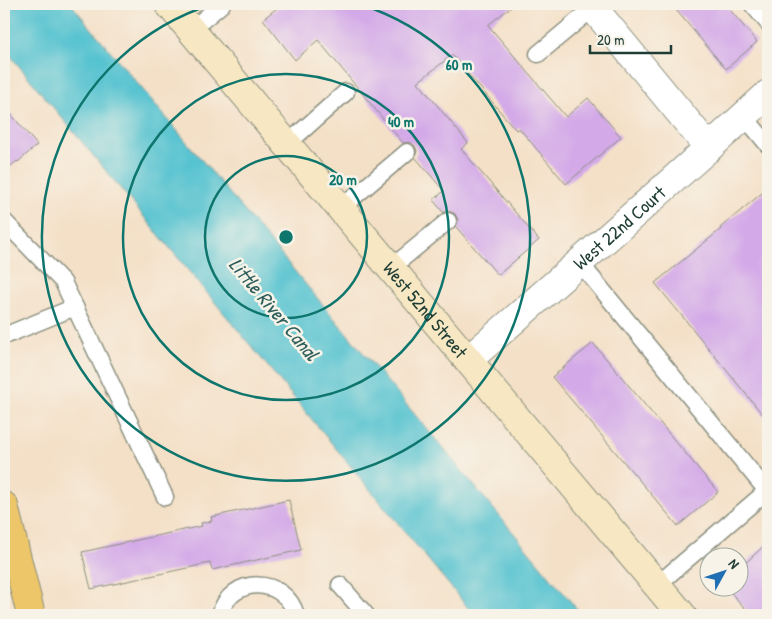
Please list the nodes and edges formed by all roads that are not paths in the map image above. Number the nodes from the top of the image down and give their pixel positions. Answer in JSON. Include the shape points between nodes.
{"nodes":[{"id":1,"x":169,"y":4,"type":"edge"},
{"id":2,"x":222,"y":4,"type":"edge"},
{"id":3,"x":752,"y":4,"type":"edge"},
{"id":4,"x":591,"y":6,"type":"edge"},
{"id":5,"x":768,"y":23,"type":"edge"},
{"id":6,"x":191,"y":30,"type":"junction"},
{"id":7,"x":538,"y":54,"type":"dead end"},
{"id":8,"x":346,"y":92,"type":"dead end"},
{"id":9,"x":768,"y":94,"type":"edge"},
{"id":10,"x":744,"y":116,"type":"junction"},
{"id":11,"x":287,"y":144,"type":"junction"},
{"id":12,"x":768,"y":145,"type":"edge"},
{"id":13,"x":709,"y":148,"type":"junction"},
{"id":14,"x":407,"y":152,"type":"dead end"},
{"id":15,"x":341,"y":208,"type":"junction"},
{"id":16,"x":4,"y":221,"type":"edge"},
{"id":17,"x":448,"y":221,"type":"dead end"},
{"id":18,"x":580,"y":263,"type":"junction"},
{"id":19,"x":391,"y":268,"type":"junction"},
{"id":20,"x":75,"y":307,"type":"junction"},
{"id":21,"x":4,"y":336,"type":"edge"},
{"id":22,"x":468,"y":360,"type":"junction"},
{"id":23,"x":768,"y":490,"type":"edge"},
{"id":24,"x":165,"y":497,"type":"dead end"},
{"id":25,"x":4,"y":507,"type":"edge"},
{"id":26,"x":340,"y":585,"type":"dead end"},
{"id":27,"x":657,"y":585,"type":"junction"},
{"id":28,"x":30,"y":615,"type":"edge"},
{"id":29,"x":220,"y":615,"type":"edge"},
{"id":30,"x":296,"y":615,"type":"edge"},
{"id":31,"x":366,"y":615,"type":"edge"},
{"id":32,"x":682,"y":615,"type":"edge"}],
"edges":[{"from":1,"to":6,"type":"street","name":"West 52nd Street"},
{"from":2,"to":6,"type":"lane"},
{"from":3,"to":5,"type":"lane"},
{"from":4,"to":7,"type":"lane"},
{"from":4,"to":13,"type":"street"},
{"from":6,"to":11,"type":"street","name":"West 52nd Street"},
{"from":8,"to":11,"type":"lane"},
{"from":9,"to":10,"type":"street","name":"West 22nd Court"},
{"from":10,"to":12,"type":"lane"},
{"from":10,"to":13,"type":"street","name":"West 22nd Court"},
{"from":11,"to":15,"type":"street","name":"West 52nd Street"},
{"from":13,"to":18,"type":"street","name":"West 22nd Court"},
{"from":14,"to":15,"type":"lane"},
{"from":15,"to":19,"type":"street","name":"West 52nd Street"},
{"from":16,"to":20,"type":"lane","via":[[63,282]]},
{"from":17,"to":19,"type":"lane"},
{"from":18,"to":22,"type":"street","name":"West 22nd Court"},
{"from":18,"to":23,"type":"lane"},
{"from":19,"to":22,"type":"street","name":"West 52nd Street"},
{"from":20,"to":21,"type":"lane"},
{"from":20,"to":24,"type":"lane"},
{"from":22,"to":27,"type":"street","name":"West 52nd Street"},
{"from":23,"to":27,"type":"lane"},
{"from":25,"to":28,"type":"main road"},
{"from":26,"to":31,"type":"lane"},
{"from":27,"to":32,"type":"street","name":"West 52nd Street"},
{"from":29,"to":30,"type":"lane","via":[[226,601],[235,593],[258,585],[282,593]]}]}
